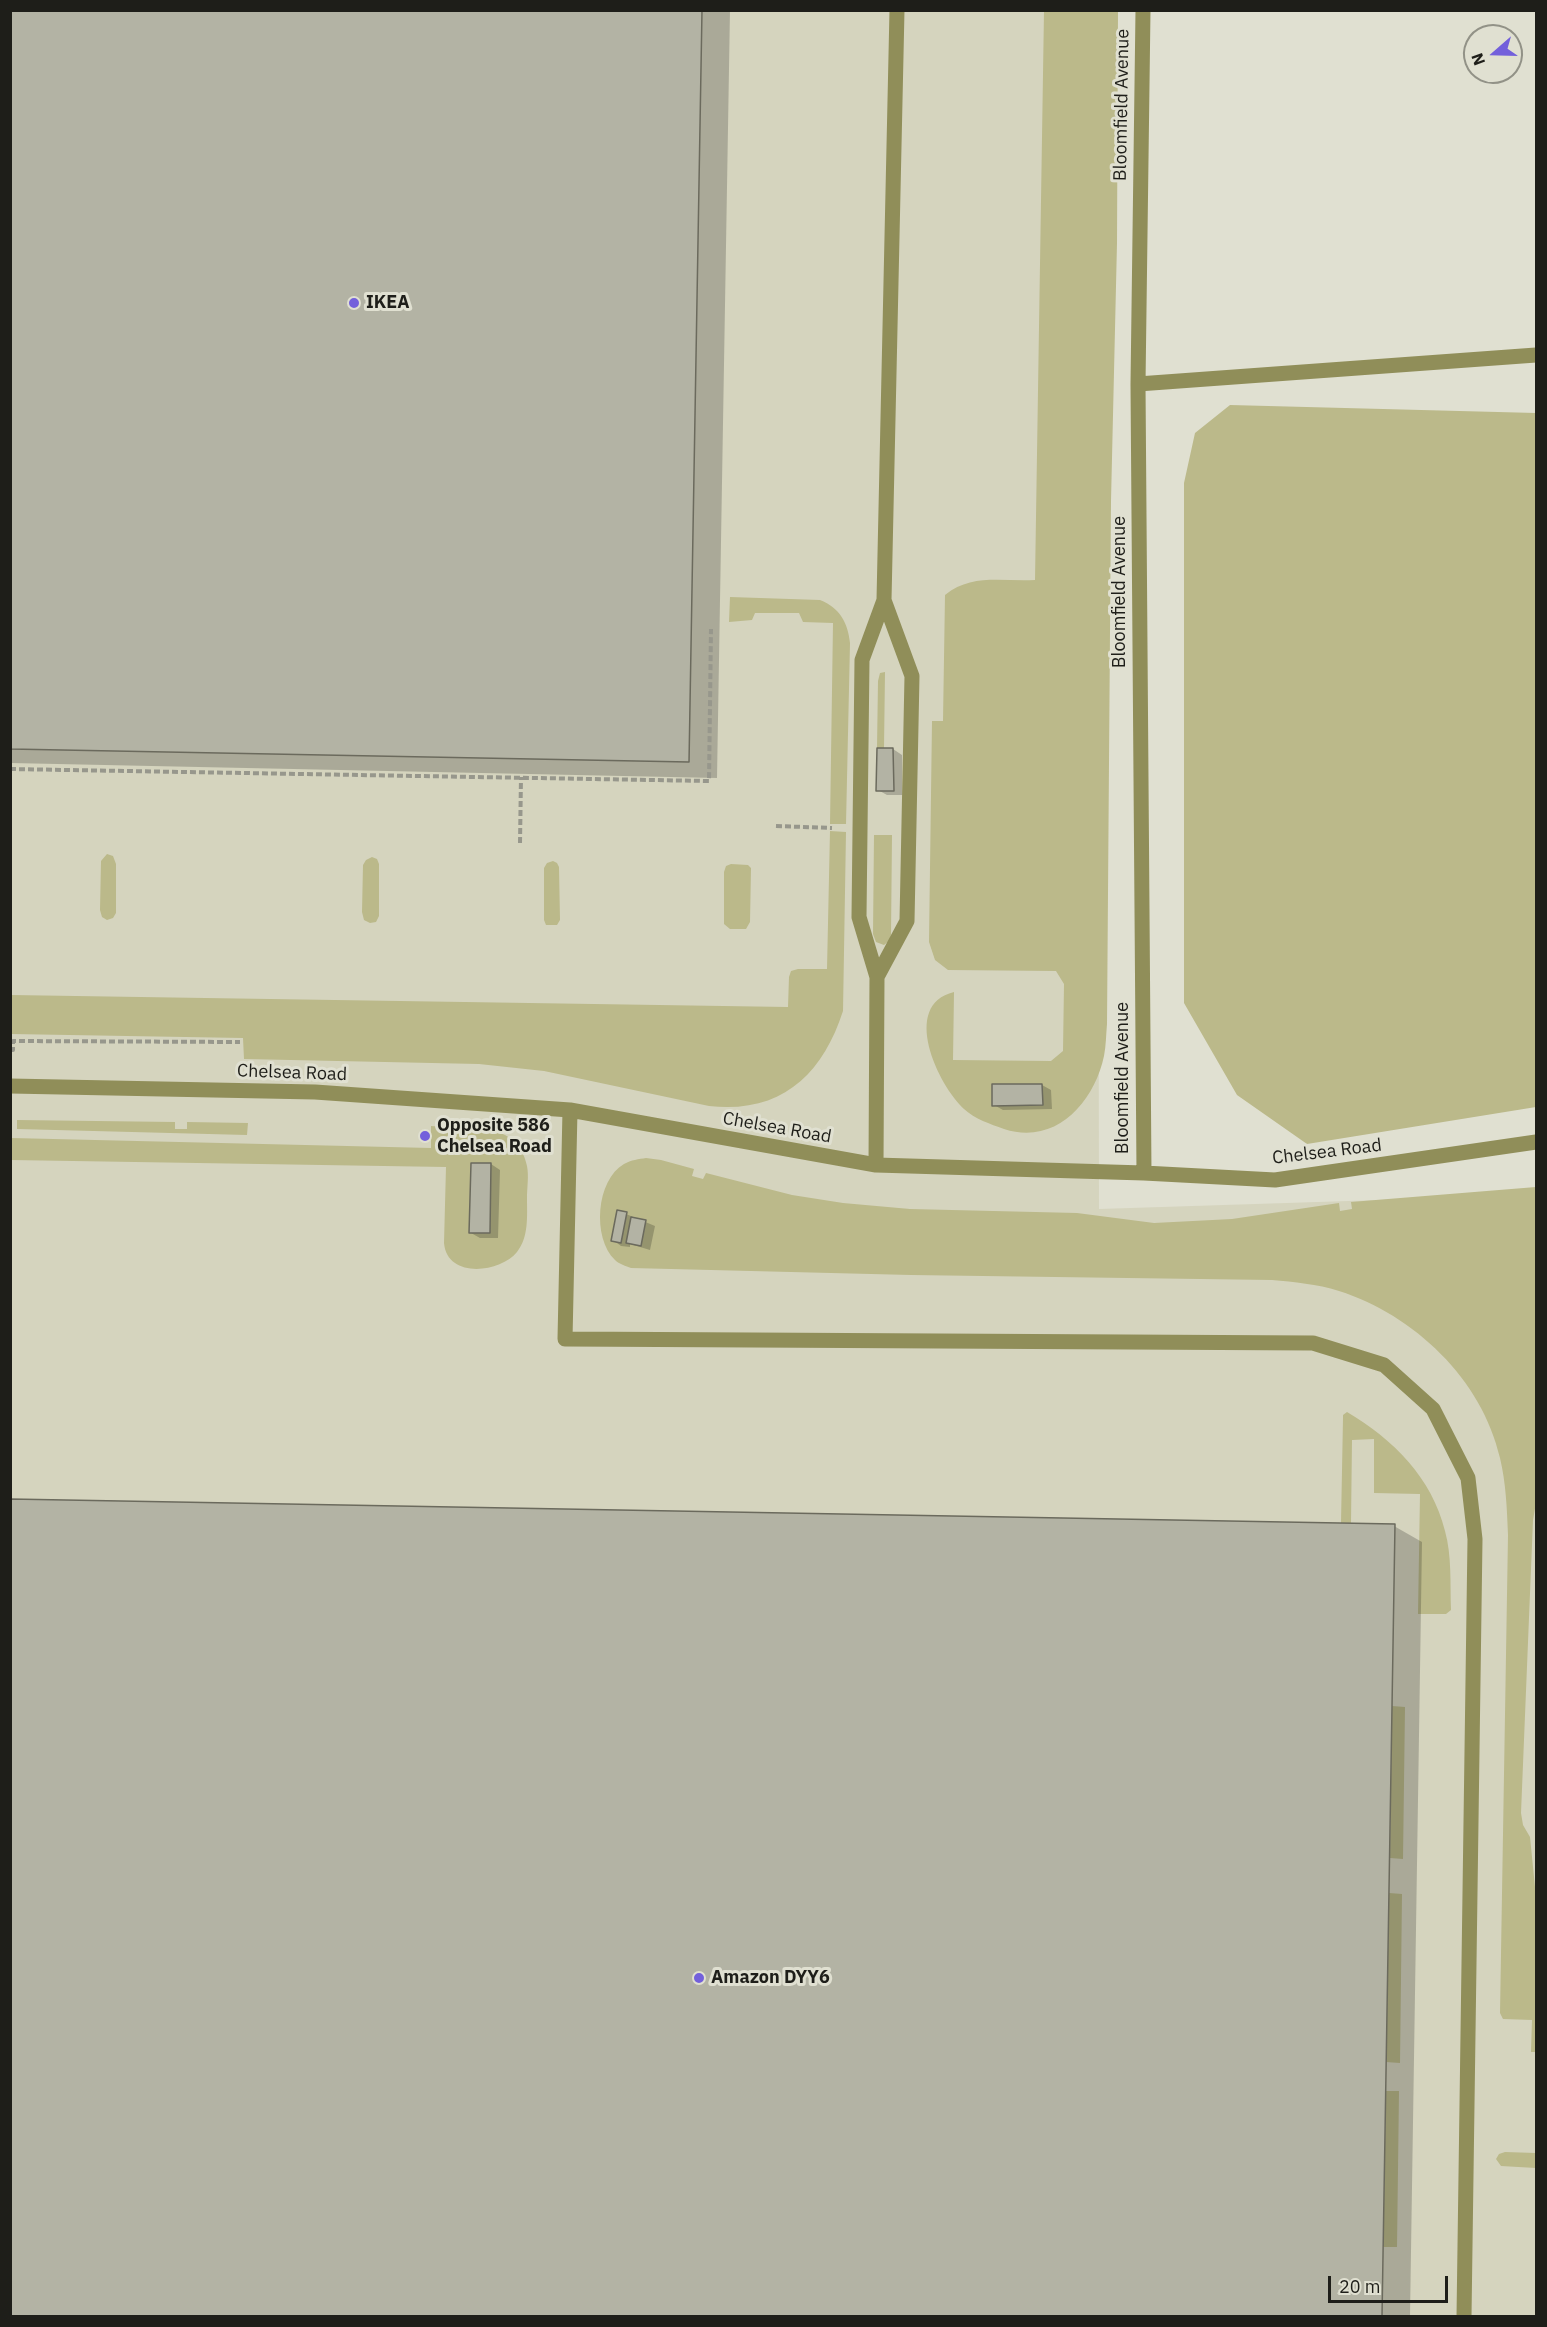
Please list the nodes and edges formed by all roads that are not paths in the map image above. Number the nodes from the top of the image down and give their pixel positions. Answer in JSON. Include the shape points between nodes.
{"nodes":[{"id":1,"x":897,"y":10,"type":"edge"},
{"id":2,"x":1143,"y":10,"type":"edge"},
{"id":3,"x":1536,"y":355,"type":"edge"},
{"id":4,"x":1138,"y":384,"type":"junction"},
{"id":5,"x":884,"y":600,"type":"junction"},
{"id":6,"x":877,"y":977,"type":"junction"},
{"id":7,"x":10,"y":1086,"type":"edge"},
{"id":8,"x":570,"y":1110,"type":"junction"},
{"id":9,"x":1536,"y":1142,"type":"edge"},
{"id":10,"x":876,"y":1165,"type":"junction"},
{"id":11,"x":1144,"y":1173,"type":"junction"},
{"id":12,"x":1464,"y":2316,"type":"edge"}],
"edges":[{"from":1,"to":5,"type":"street"},
{"from":2,"to":4,"type":"street","name":"Bloomfield Avenue"},
{"from":3,"to":4,"type":"street"},
{"from":4,"to":11,"type":"street","name":"Bloomfield Avenue"},
{"from":5,"to":6,"type":"street","via":[[861,660],[859,917]]},
{"from":5,"to":6,"type":"street","via":[[912,676],[907,921]]},
{"from":6,"to":10,"type":"street"},
{"from":7,"to":8,"type":"street","name":"Chelsea Road","via":[[315,1092]]},
{"from":8,"to":10,"type":"street","name":"Chelsea Road"},
{"from":8,"to":12,"type":"street","via":[[564,1340],[1313,1343],[1384,1365],[1433,1409],[1468,1478],[1475,1539]]},
{"from":9,"to":11,"type":"street","name":"Chelsea Road","via":[[1275,1180]]},
{"from":10,"to":11,"type":"street","name":"Chelsea Road"}]}
